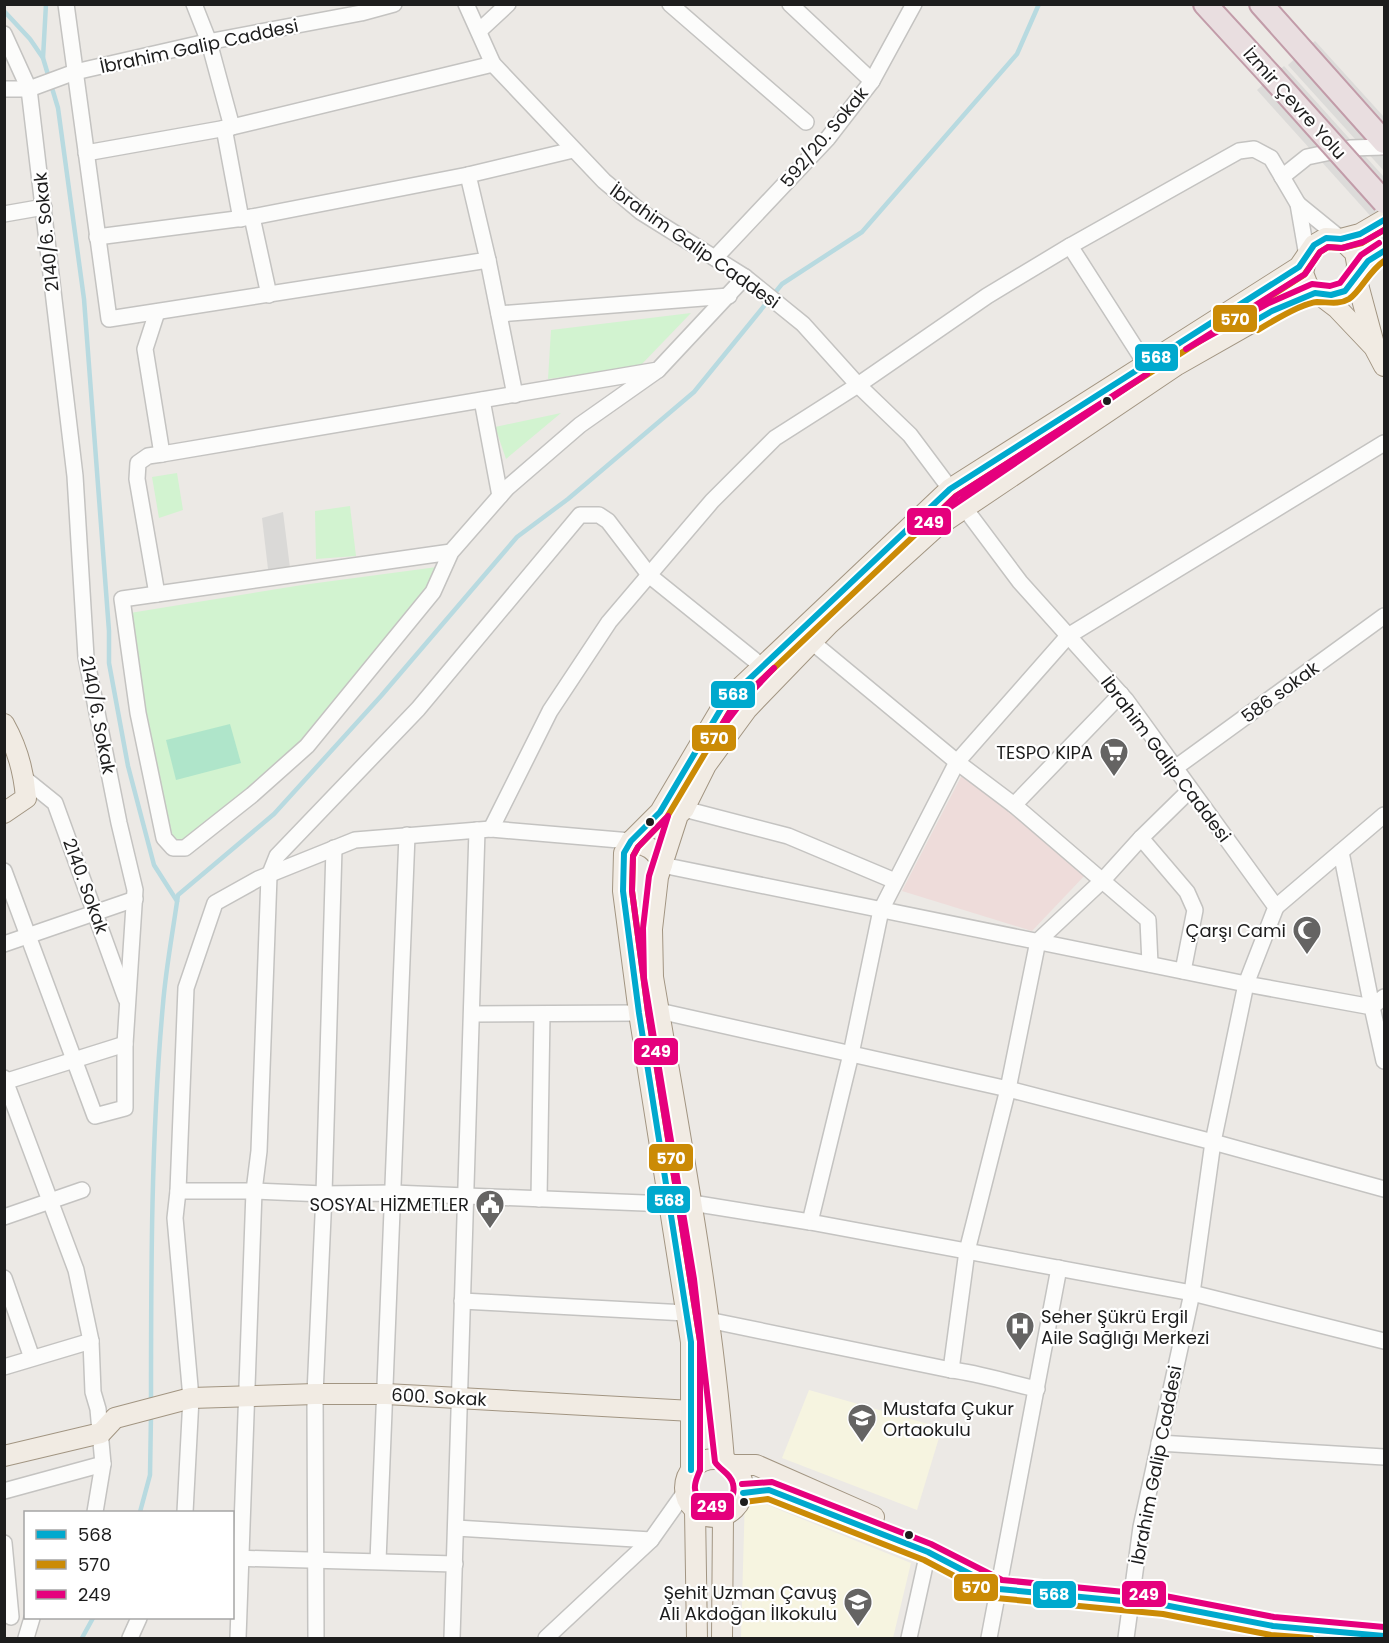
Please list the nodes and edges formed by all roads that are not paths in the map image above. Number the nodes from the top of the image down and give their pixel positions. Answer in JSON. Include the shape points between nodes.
{"nodes":[{"id":1,"x":66,"y":4,"type":"edge"},
{"id":2,"x":194,"y":4,"type":"edge"},
{"id":3,"x":394,"y":4,"type":"edge"},
{"id":4,"x":466,"y":4,"type":"edge"},
{"id":5,"x":508,"y":4,"type":"edge"},
{"id":6,"x":670,"y":4,"type":"edge"},
{"id":7,"x":790,"y":4,"type":"edge"},
{"id":8,"x":914,"y":4,"type":"edge"},
{"id":9,"x":1205,"y":4,"type":"edge"},
{"id":10,"x":1261,"y":4,"type":"edge"},
{"id":11,"x":479,"y":31,"type":"junction"},
{"id":12,"x":4,"y":34,"type":"edge"},
{"id":13,"x":209,"y":42,"type":"junction"},
{"id":14,"x":493,"y":64,"type":"junction"},
{"id":15,"x":75,"y":72,"type":"junction"},
{"id":16,"x":872,"y":81,"type":"junction"},
{"id":17,"x":4,"y":89,"type":"edge"},
{"id":18,"x":29,"y":89,"type":"junction"},
{"id":19,"x":806,"y":122,"type":"dead end"},
{"id":20,"x":228,"y":127,"type":"junction"},
{"id":21,"x":1384,"y":142,"type":"edge"},
{"id":22,"x":1384,"y":147,"type":"edge"},
{"id":23,"x":573,"y":150,"type":"junction"},
{"id":24,"x":86,"y":153,"type":"junction"},
{"id":25,"x":468,"y":176,"type":"junction"},
{"id":26,"x":1282,"y":177,"type":"junction"},
{"id":27,"x":1384,"y":202,"type":"edge"},
{"id":28,"x":1298,"y":204,"type":"junction"},
{"id":29,"x":44,"y":207,"type":"junction"},
{"id":30,"x":4,"y":214,"type":"edge"},
{"id":31,"x":247,"y":218,"type":"junction"},
{"id":32,"x":1384,"y":220,"type":"edge"},
{"id":33,"x":98,"y":237,"type":"junction"},
{"id":34,"x":1341,"y":239,"type":"junction"},
{"id":35,"x":1070,"y":246,"type":"junction"},
{"id":36,"x":1384,"y":251,"type":"edge"},
{"id":37,"x":1307,"y":256,"type":"junction"},
{"id":38,"x":716,"y":258,"type":"junction"},
{"id":39,"x":488,"y":260,"type":"junction"},
{"id":40,"x":745,"y":277,"type":"junction"},
{"id":41,"x":1356,"y":278,"type":"junction"},
{"id":42,"x":1315,"y":293,"type":"junction"},
{"id":43,"x":269,"y":295,"type":"junction"},
{"id":44,"x":729,"y":296,"type":"junction"},
{"id":45,"x":157,"y":312,"type":"junction"},
{"id":46,"x":499,"y":314,"type":"junction"},
{"id":47,"x":1374,"y":347,"type":"junction"},
{"id":48,"x":1145,"y":363,"type":"junction"},
{"id":49,"x":1384,"y":366,"type":"edge"},
{"id":50,"x":658,"y":370,"type":"junction"},
{"id":51,"x":858,"y":386,"type":"junction"},
{"id":52,"x":515,"y":395,"type":"junction"},
{"id":53,"x":482,"y":400,"type":"junction"},
{"id":54,"x":1384,"y":443,"type":"edge"},
{"id":55,"x":162,"y":454,"type":"junction"},
{"id":56,"x":950,"y":489,"type":"junction"},
{"id":57,"x":500,"y":496,"type":"junction"},
{"id":58,"x":964,"y":508,"type":"junction"},
{"id":59,"x":451,"y":552,"type":"junction"},
{"id":60,"x":650,"y":576,"type":"junction"},
{"id":61,"x":157,"y":594,"type":"junction"},
{"id":62,"x":1384,"y":616,"type":"edge"},
{"id":63,"x":1068,"y":636,"type":"junction"},
{"id":64,"x":812,"y":642,"type":"junction"},
{"id":65,"x":763,"y":667,"type":"junction"},
{"id":66,"x":1120,"y":694,"type":"junction"},
{"id":67,"x":4,"y":724,"type":"edge"},
{"id":68,"x":957,"y":762,"type":"junction"},
{"id":69,"x":1175,"y":768,"type":"junction"},
{"id":70,"x":24,"y":778,"type":"junction"},
{"id":71,"x":1190,"y":790,"type":"junction"},
{"id":72,"x":1014,"y":806,"type":"junction"},
{"id":73,"x":684,"y":809,"type":"junction"},
{"id":74,"x":4,"y":813,"type":"edge"},
{"id":75,"x":1384,"y":815,"type":"edge"},
{"id":76,"x":484,"y":829,"type":"junction"},
{"id":77,"x":407,"y":835,"type":"junction"},
{"id":78,"x":1141,"y":837,"type":"junction"},
{"id":79,"x":631,"y":841,"type":"junction"},
{"id":80,"x":334,"y":848,"type":"junction"},
{"id":81,"x":1341,"y":852,"type":"junction"},
{"id":82,"x":622,"y":866,"type":"junction"},
{"id":83,"x":4,"y":871,"type":"edge"},
{"id":84,"x":660,"y":871,"type":"junction"},
{"id":85,"x":269,"y":876,"type":"junction"},
{"id":86,"x":1103,"y":880,"type":"junction"},
{"id":87,"x":895,"y":882,"type":"junction"},
{"id":88,"x":135,"y":899,"type":"junction"},
{"id":89,"x":1276,"y":907,"type":"junction"},
{"id":90,"x":881,"y":910,"type":"junction"},
{"id":91,"x":95,"y":913,"type":"junction"},
{"id":92,"x":29,"y":936,"type":"junction"},
{"id":93,"x":1038,"y":940,"type":"junction"},
{"id":94,"x":4,"y":944,"type":"edge"},
{"id":95,"x":1150,"y":964,"type":"junction"},
{"id":96,"x":1183,"y":971,"type":"junction"},
{"id":97,"x":1245,"y":984,"type":"junction"},
{"id":98,"x":1384,"y":997,"type":"edge"},
{"id":99,"x":129,"y":1007,"type":"junction"},
{"id":100,"x":1372,"y":1007,"type":"junction"},
{"id":101,"x":659,"y":1011,"type":"junction"},
{"id":102,"x":639,"y":1013,"type":"junction"},
{"id":103,"x":472,"y":1014,"type":"junction"},
{"id":104,"x":542,"y":1014,"type":"junction"},
{"id":105,"x":125,"y":1044,"type":"junction"},
{"id":106,"x":851,"y":1054,"type":"junction"},
{"id":107,"x":75,"y":1060,"type":"junction"},
{"id":108,"x":1384,"y":1061,"type":"edge"},
{"id":109,"x":5,"y":1081,"type":"edge"},
{"id":110,"x":1008,"y":1089,"type":"junction"},
{"id":111,"x":1213,"y":1142,"type":"junction"},
{"id":112,"x":1384,"y":1189,"type":"edge"},
{"id":113,"x":81,"y":1190,"type":"dead end"},
{"id":114,"x":178,"y":1191,"type":"junction"},
{"id":115,"x":254,"y":1191,"type":"junction"},
{"id":116,"x":393,"y":1193,"type":"junction"},
{"id":117,"x":324,"y":1194,"type":"junction"},
{"id":118,"x":467,"y":1197,"type":"junction"},
{"id":119,"x":51,"y":1200,"type":"junction"},
{"id":120,"x":538,"y":1200,"type":"junction"},
{"id":121,"x":669,"y":1204,"type":"junction"},
{"id":122,"x":4,"y":1217,"type":"edge"},
{"id":123,"x":694,"y":1221,"type":"junction"},
{"id":124,"x":810,"y":1222,"type":"junction"},
{"id":125,"x":967,"y":1251,"type":"junction"},
{"id":126,"x":1059,"y":1268,"type":"junction"},
{"id":127,"x":4,"y":1278,"type":"edge"},
{"id":128,"x":1192,"y":1293,"type":"junction"},
{"id":129,"x":462,"y":1301,"type":"junction"},
{"id":130,"x":686,"y":1313,"type":"junction"},
{"id":131,"x":708,"y":1320,"type":"junction"},
{"id":132,"x":91,"y":1341,"type":"junction"},
{"id":133,"x":1384,"y":1341,"type":"edge"},
{"id":134,"x":32,"y":1358,"type":"junction"},
{"id":135,"x":4,"y":1367,"type":"edge"},
{"id":136,"x":951,"y":1370,"type":"junction"},
{"id":137,"x":1037,"y":1389,"type":"junction"},
{"id":138,"x":315,"y":1394,"type":"junction"},
{"id":139,"x":386,"y":1394,"type":"junction"},
{"id":140,"x":245,"y":1396,"type":"junction"},
{"id":141,"x":460,"y":1398,"type":"junction"},
{"id":142,"x":188,"y":1399,"type":"junction"},
{"id":143,"x":692,"y":1411,"type":"junction"},
{"id":144,"x":101,"y":1433,"type":"junction"},
{"id":145,"x":1159,"y":1443,"type":"junction"},
{"id":146,"x":4,"y":1456,"type":"edge"},
{"id":147,"x":1384,"y":1457,"type":"edge"},
{"id":148,"x":728,"y":1463,"type":"junction"},
{"id":149,"x":103,"y":1464,"type":"junction"},
{"id":150,"x":690,"y":1470,"type":"junction"},
{"id":151,"x":4,"y":1491,"type":"edge"},
{"id":152,"x":685,"y":1492,"type":"junction"},
{"id":153,"x":743,"y":1493,"type":"junction"},
{"id":154,"x":695,"y":1510,"type":"junction"},
{"id":155,"x":95,"y":1511,"type":"edge"},
{"id":156,"x":185,"y":1511,"type":"edge"},
{"id":157,"x":723,"y":1516,"type":"junction"},
{"id":158,"x":456,"y":1528,"type":"junction"},
{"id":159,"x":651,"y":1540,"type":"junction"},
{"id":160,"x":4,"y":1543,"type":"edge"},
{"id":161,"x":928,"y":1552,"type":"junction"},
{"id":162,"x":237,"y":1558,"type":"edge"},
{"id":163,"x":317,"y":1562,"type":"junction"},
{"id":164,"x":378,"y":1562,"type":"junction"},
{"id":165,"x":455,"y":1564,"type":"junction"},
{"id":166,"x":999,"y":1589,"type":"junction"},
{"id":167,"x":1131,"y":1602,"type":"junction"},
{"id":168,"x":14,"y":1616,"type":"edge"},
{"id":169,"x":32,"y":1619,"type":"edge"},
{"id":170,"x":138,"y":1619,"type":"edge"},
{"id":171,"x":1272,"y":1632,"type":"edge"},
{"id":172,"x":553,"y":1636,"type":"edge"},
{"id":173,"x":1384,"y":1636,"type":"edge"},
{"id":174,"x":26,"y":1638,"type":"edge"},
{"id":175,"x":130,"y":1638,"type":"edge"},
{"id":176,"x":238,"y":1638,"type":"edge"},
{"id":177,"x":316,"y":1638,"type":"edge"},
{"id":178,"x":452,"y":1638,"type":"edge"},
{"id":179,"x":697,"y":1638,"type":"edge"},
{"id":180,"x":722,"y":1638,"type":"edge"},
{"id":181,"x":909,"y":1638,"type":"edge"},
{"id":182,"x":990,"y":1638,"type":"edge"},
{"id":183,"x":1126,"y":1638,"type":"edge"}],
"edges":[{"from":1,"to":15,"type":"street"},
{"from":2,"to":13,"type":"street"},
{"from":3,"to":13,"type":"street","name":"İbrahim Galip Caddesi"},
{"from":4,"to":11,"type":"street","name":"İbrahim Galip Caddesi"},
{"from":5,"to":11,"type":"street"},
{"from":6,"to":19,"type":"street"},
{"from":7,"to":16,"type":"street"},
{"from":8,"to":16,"type":"street","name":"592/20. Sokak"},
{"from":9,"to":27,"type":"highway","name":"İzmir Çevre Yolu","bridge":true},
{"from":10,"to":21,"type":"highway"},
{"from":11,"to":14,"type":"street","name":"İbrahim Galip Caddesi"},
{"from":12,"to":18,"type":"street","name":"2140/6. Sokak"},
{"from":13,"to":15,"type":"street","name":"İbrahim Galip Caddesi"},
{"from":13,"to":20,"type":"street"},
{"from":14,"to":20,"type":"street"},
{"from":14,"to":23,"type":"street","name":"İbrahim Galip Caddesi"},
{"from":15,"to":18,"type":"street","name":"İbrahim Galip Caddesi"},
{"from":15,"to":24,"type":"street"},
{"from":16,"to":38,"type":"street","name":"592/20. Sokak","via":[[828,138]]},
{"from":17,"to":18,"type":"street","name":"İbrahim Galip Caddesi"},
{"from":18,"to":29,"type":"street","name":"2140/6. Sokak"},
{"from":20,"to":24,"type":"street"},
{"from":20,"to":31,"type":"street"},
{"from":22,"to":26,"type":"street","via":[[1350,148],[1307,157]]},
{"from":23,"to":25,"type":"street"},
{"from":23,"to":38,"type":"street","name":"İbrahim Galip Caddesi","via":[[641,212]]},
{"from":24,"to":33,"type":"street"},
{"from":25,"to":31,"type":"street"},
{"from":25,"to":39,"type":"street"},
{"from":26,"to":28,"type":"street"},
{"from":26,"to":35,"type":"street","via":[[1271,158],[1254,149],[1239,151]]},
{"from":28,"to":34,"type":"street"},
{"from":28,"to":37,"type":"street"},
{"from":29,"to":30,"type":"street"},
{"from":29,"to":88,"type":"street","name":"2140/6. Sokak","via":[[75,476],[86,657]]},
{"from":31,"to":33,"type":"street"},
{"from":31,"to":43,"type":"street"},
{"from":32,"to":34,"type":"main road","via":[[1360,234]]},
{"from":33,"to":45,"type":"street","via":[[108,319]]},
{"from":34,"to":37,"type":"main road","via":[[1326,238],[1314,245]]},
{"from":34,"to":41,"type":"main road","via":[[1354,253]]},
{"from":35,"to":48,"type":"street"},
{"from":35,"to":51,"type":"street","via":[[987,296]]},
{"from":36,"to":41,"type":"main road","via":[[1368,261]]},
{"from":37,"to":42,"type":"main road","via":[[1303,273]]},
{"from":37,"to":48,"type":"main road","via":[[1299,267]]},
{"from":38,"to":40,"type":"street","name":"İbrahim Galip Caddesi"},
{"from":39,"to":43,"type":"street"},
{"from":39,"to":46,"type":"street"},
{"from":40,"to":44,"type":"street"},
{"from":40,"to":51,"type":"street","name":"İbrahim Galip Caddesi","via":[[803,324]]},
{"from":41,"to":42,"type":"main road","via":[[1345,291],[1331,296]]},
{"from":41,"to":47,"type":"main road"},
{"from":42,"to":47,"type":"main road","via":[[1337,308]]},
{"from":42,"to":58,"type":"main road","via":[[1272,311],[1177,365]]},
{"from":43,"to":45,"type":"street"},
{"from":44,"to":46,"type":"street"},
{"from":44,"to":50,"type":"street"},
{"from":45,"to":55,"type":"street","via":[[145,349]]},
{"from":46,"to":52,"type":"street"},
{"from":47,"to":49,"type":"main road"},
{"from":48,"to":56,"type":"main road"},
{"from":50,"to":52,"type":"street"},
{"from":50,"to":57,"type":"street","via":[[580,424]]},
{"from":51,"to":56,"type":"street","name":"İbrahim Galip Caddesi","via":[[910,435]]},
{"from":51,"to":60,"type":"street","via":[[775,438],[712,501]]},
{"from":52,"to":53,"type":"street"},
{"from":53,"to":55,"type":"street"},
{"from":53,"to":57,"type":"street"},
{"from":54,"to":63,"type":"street"},
{"from":55,"to":61,"type":"street","via":[[138,462],[137,479]]},
{"from":56,"to":58,"type":"street","name":"İbrahim Galip Caddesi"},
{"from":56,"to":65,"type":"main road"},
{"from":57,"to":59,"type":"street"},
{"from":58,"to":63,"type":"street","name":"İbrahim Galip Caddesi","via":[[1020,582]]},
{"from":58,"to":64,"type":"main road","via":[[934,528]]},
{"from":59,"to":61,"type":"street"},
{"from":59,"to":61,"type":"street","via":[[433,592],[307,746],[185,848],[173,848],[164,838],[138,713],[122,599]]},
{"from":60,"to":65,"type":"street"},
{"from":60,"to":76,"type":"street","via":[[609,622],[550,711]]},
{"from":60,"to":85,"type":"street","via":[[608,521],[599,515],[580,515],[418,709],[277,856]]},
{"from":62,"to":69,"type":"street","name":"586 sokak"},
{"from":63,"to":66,"type":"street","name":"İbrahim Galip Caddesi"},
{"from":63,"to":68,"type":"street"},
{"from":64,"to":68,"type":"street"},
{"from":64,"to":73,"type":"main road","via":[[747,709],[706,765]]},
{"from":65,"to":79,"type":"main road","via":[[725,702],[660,812]]},
{"from":66,"to":69,"type":"street","name":"İbrahim Galip Caddesi"},
{"from":66,"to":72,"type":"street"},
{"from":67,"to":70,"type":"main road"},
{"from":68,"to":72,"type":"street"},
{"from":68,"to":87,"type":"street"},
{"from":69,"to":71,"type":"street","name":"İbrahim Galip Caddesi"},
{"from":70,"to":74,"type":"main road","via":[[26,798]]},
{"from":70,"to":91,"type":"street","name":"2140. Sokak","via":[[55,803]]},
{"from":71,"to":78,"type":"street"},
{"from":71,"to":89,"type":"street","name":"İbrahim Galip Caddesi"},
{"from":72,"to":86,"type":"street"},
{"from":73,"to":84,"type":"main road","via":[[678,815]]},
{"from":73,"to":87,"type":"street","via":[[788,836]]},
{"from":75,"to":81,"type":"street"},
{"from":76,"to":77,"type":"street"},
{"from":76,"to":79,"type":"street"},
{"from":76,"to":103,"type":"street"},
{"from":77,"to":80,"type":"street","via":[[355,840]]},
{"from":77,"to":116,"type":"street"},
{"from":78,"to":86,"type":"street"},
{"from":78,"to":96,"type":"street","via":[[1187,892],[1195,910]]},
{"from":79,"to":82,"type":"main road"},
{"from":79,"to":84,"type":"main road","via":[[645,844],[659,856]]},
{"from":80,"to":85,"type":"street"},
{"from":80,"to":117,"type":"street"},
{"from":81,"to":89,"type":"street"},
{"from":81,"to":100,"type":"street"},
{"from":82,"to":84,"type":"main road","via":[[630,879],[641,882],[650,881]]},
{"from":82,"to":102,"type":"main road"},
{"from":83,"to":92,"type":"street","name":"2140/6. Sokak"},
{"from":84,"to":90,"type":"street"},
{"from":84,"to":101,"type":"main road","via":[[652,929]]},
{"from":85,"to":114,"type":"street","via":[[215,903],[186,988]]},
{"from":85,"to":115,"type":"street","via":[[259,1151]]},
{"from":86,"to":93,"type":"street"},
{"from":86,"to":95,"type":"street","via":[[1148,920]]},
{"from":87,"to":90,"type":"street"},
{"from":88,"to":91,"type":"street"},
{"from":88,"to":99,"type":"street","name":"2140/6. Sokak"},
{"from":89,"to":97,"type":"street","name":"İbrahim Galip Caddesi"},
{"from":90,"to":93,"type":"street"},
{"from":90,"to":106,"type":"street"},
{"from":91,"to":92,"type":"street"},
{"from":91,"to":99,"type":"street","name":"2140. Sokak"},
{"from":92,"to":94,"type":"street"},
{"from":92,"to":107,"type":"street","name":"2140/6. Sokak"},
{"from":93,"to":95,"type":"street"},
{"from":93,"to":110,"type":"street"},
{"from":95,"to":96,"type":"street"},
{"from":96,"to":97,"type":"street"},
{"from":97,"to":100,"type":"street"},
{"from":97,"to":111,"type":"street","name":"İbrahim Galip Caddesi"},
{"from":98,"to":100,"type":"street"},
{"from":99,"to":105,"type":"street","name":"2140/6. Sokak"},
{"from":100,"to":108,"type":"street"},
{"from":101,"to":106,"type":"street"},
{"from":101,"to":123,"type":"main road"},
{"from":102,"to":104,"type":"street"},
{"from":102,"to":121,"type":"main road"},
{"from":103,"to":104,"type":"street"},
{"from":103,"to":118,"type":"street"},
{"from":104,"to":120,"type":"street"},
{"from":105,"to":107,"type":"street"},
{"from":105,"to":107,"type":"street","name":"2140/6. Sokak","via":[[125,1108],[95,1116]]},
{"from":106,"to":110,"type":"street"},
{"from":106,"to":124,"type":"street"},
{"from":107,"to":109,"type":"street"},
{"from":109,"to":119,"type":"street"},
{"from":110,"to":111,"type":"street"},
{"from":110,"to":125,"type":"street"},
{"from":111,"to":112,"type":"street"},
{"from":111,"to":128,"type":"street","name":"İbrahim Galip Caddesi"},
{"from":113,"to":119,"type":"street"},
{"from":114,"to":115,"type":"street"},
{"from":114,"to":142,"type":"street","via":[[175,1218]]},
{"from":115,"to":117,"type":"street"},
{"from":115,"to":140,"type":"street"},
{"from":116,"to":117,"type":"street"},
{"from":116,"to":118,"type":"street"},
{"from":116,"to":139,"type":"street"},
{"from":117,"to":138,"type":"street"},
{"from":118,"to":120,"type":"street"},
{"from":118,"to":129,"type":"street"},
{"from":119,"to":122,"type":"street"},
{"from":119,"to":132,"type":"street","via":[[76,1270]]},
{"from":120,"to":121,"type":"street"},
{"from":121,"to":130,"type":"main road"},
{"from":123,"to":124,"type":"street","via":[[692,1203]]},
{"from":123,"to":131,"type":"main road"},
{"from":124,"to":125,"type":"street"},
{"from":125,"to":126,"type":"street"},
{"from":125,"to":136,"type":"street"},
{"from":126,"to":128,"type":"street"},
{"from":126,"to":137,"type":"street"},
{"from":127,"to":134,"type":"street"},
{"from":128,"to":133,"type":"street"},
{"from":128,"to":145,"type":"street","name":"İbrahim Galip Caddesi"},
{"from":129,"to":130,"type":"street"},
{"from":129,"to":141,"type":"street"},
{"from":130,"to":143,"type":"main road"},
{"from":131,"to":136,"type":"street"},
{"from":131,"to":148,"type":"main road"},
{"from":132,"to":134,"type":"street"},
{"from":132,"to":144,"type":"street","via":[[93,1392]]},
{"from":134,"to":135,"type":"street"},
{"from":136,"to":137,"type":"street"},
{"from":137,"to":166,"type":"street"},
{"from":138,"to":139,"type":"main road","name":"600. Sokak"},
{"from":138,"to":140,"type":"main road","name":"600. Sokak"},
{"from":138,"to":163,"type":"street"},
{"from":139,"to":141,"type":"main road","name":"600. Sokak"},
{"from":139,"to":164,"type":"street"},
{"from":140,"to":142,"type":"main road","name":"600. Sokak"},
{"from":140,"to":162,"type":"street"},
{"from":141,"to":143,"type":"main road","name":"600. Sokak"},
{"from":141,"to":158,"type":"street"},
{"from":142,"to":144,"type":"main road","name":"600. Sokak","via":[[115,1418]]},
{"from":142,"to":156,"type":"street"},
{"from":143,"to":150,"type":"main road"},
{"from":144,"to":146,"type":"main road"},
{"from":144,"to":149,"type":"street"},
{"from":145,"to":147,"type":"street"},
{"from":145,"to":167,"type":"street","name":"İbrahim Galip Caddesi","via":[[1141,1527]]},
{"from":148,"to":150,"type":"main road","via":[[705,1460]]},
{"from":148,"to":153,"type":"main road","via":[[739,1473]]},
{"from":148,"to":161,"type":"main road","via":[[756,1466],[916,1536]]},
{"from":149,"to":151,"type":"street"},
{"from":149,"to":155,"type":"street"},
{"from":150,"to":152,"type":"main road"},
{"from":152,"to":154,"type":"main road"},
{"from":152,"to":159,"type":"street"},
{"from":153,"to":157,"type":"main road","via":[[739,1503]]},
{"from":153,"to":161,"type":"main road","via":[[769,1490]]},
{"from":154,"to":157,"type":"main road","via":[[708,1517]]},
{"from":154,"to":179,"type":"main road"},
{"from":157,"to":180,"type":"main road"},
{"from":158,"to":159,"type":"street"},
{"from":158,"to":165,"type":"street"},
{"from":159,"to":172,"type":"street"},
{"from":160,"to":168,"type":"street"},
{"from":161,"to":166,"type":"main road"},
{"from":161,"to":181,"type":"street"},
{"from":162,"to":163,"type":"street"},
{"from":162,"to":176,"type":"street"},
{"from":163,"to":164,"type":"street"},
{"from":163,"to":177,"type":"street"},
{"from":164,"to":165,"type":"street"},
{"from":165,"to":178,"type":"street"},
{"from":166,"to":167,"type":"main road"},
{"from":166,"to":182,"type":"street"},
{"from":167,"to":171,"type":"main road","via":[[1164,1605]]},
{"from":167,"to":183,"type":"street","name":"İbrahim Galip Caddesi"},
{"from":169,"to":174,"type":"street"},
{"from":170,"to":175,"type":"street"},
{"from":171,"to":173,"type":"main road"}]}
